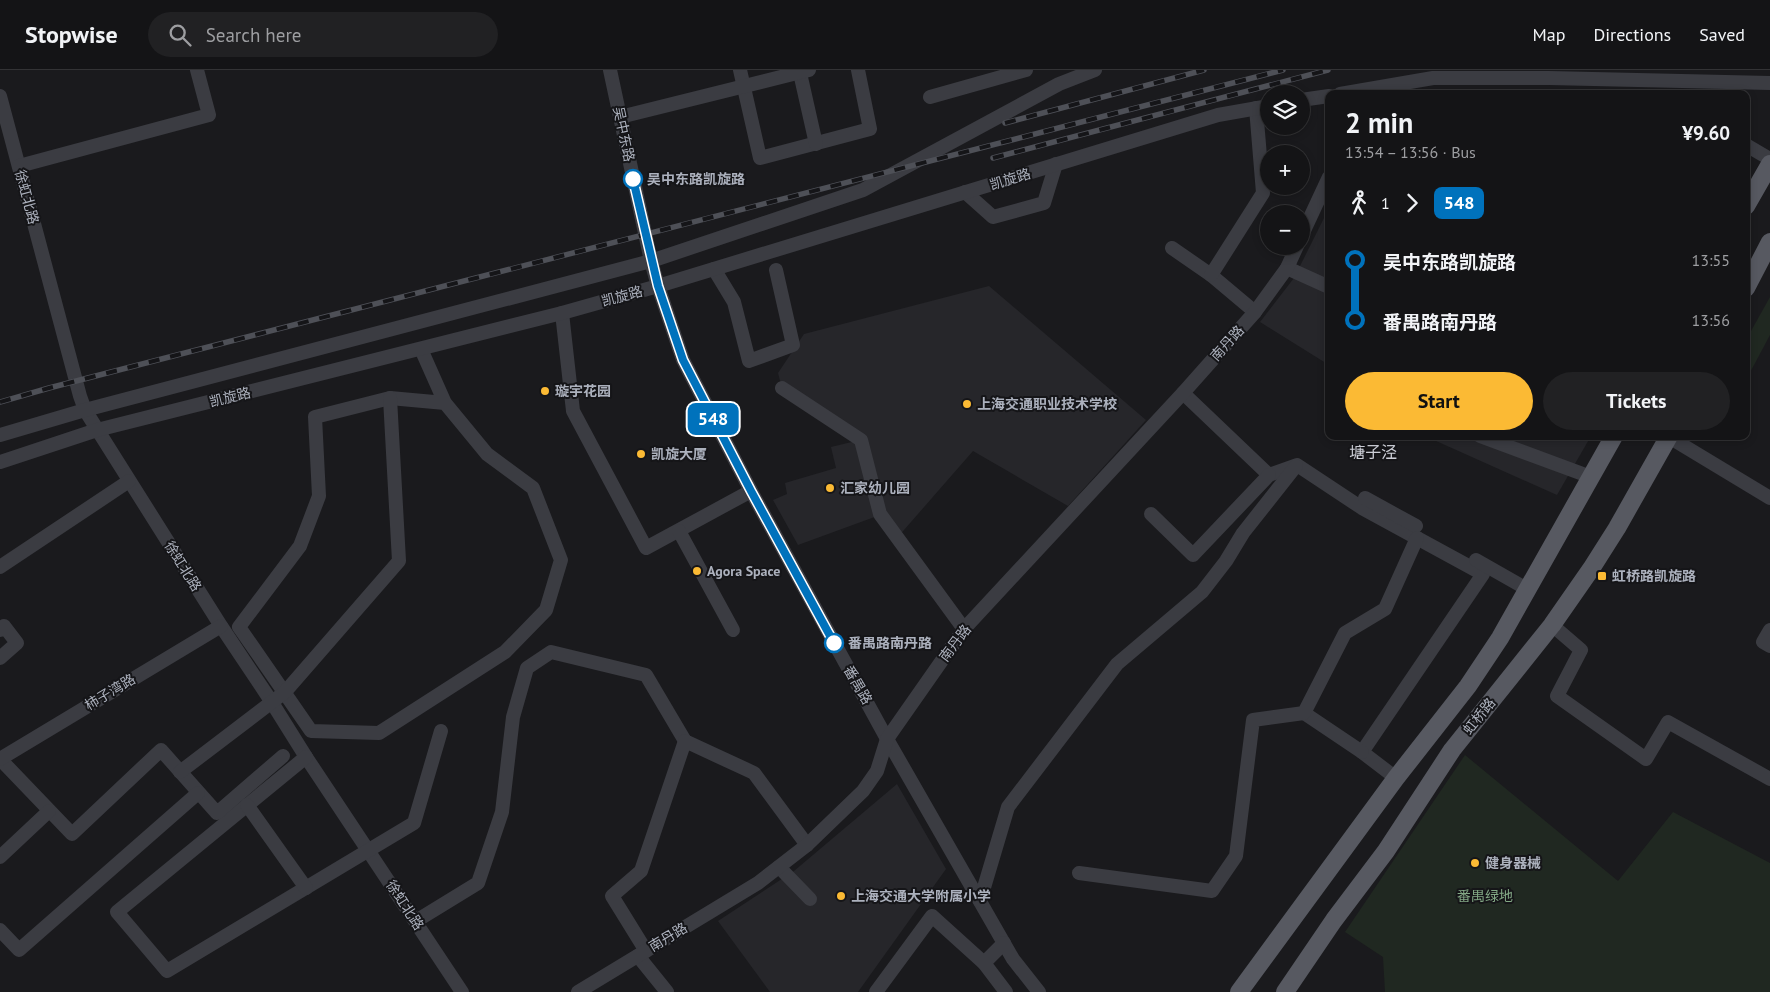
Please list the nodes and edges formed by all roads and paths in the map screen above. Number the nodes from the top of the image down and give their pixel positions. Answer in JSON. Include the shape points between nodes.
{"nodes":[{"id":1,"x":197,"y":70,"type":"edge"},
{"id":2,"x":610,"y":70,"type":"edge"},
{"id":3,"x":740,"y":70,"type":"edge"},
{"id":4,"x":858,"y":70,"type":"edge"},
{"id":5,"x":1026,"y":70,"type":"edge"},
{"id":6,"x":1095,"y":70,"type":"edge"},
{"id":7,"x":805,"y":71,"type":"edge"},
{"id":8,"x":992,"y":75,"type":"edge"},
{"id":9,"x":1629,"y":80,"type":"junction"},
{"id":10,"x":1770,"y":83,"type":"edge"},
{"id":11,"x":743,"y":87,"type":"junction"},
{"id":12,"x":1706,"y":88,"type":"edge"},
{"id":13,"x":1365,"y":90,"type":"edge"},
{"id":14,"x":1626,"y":90,"type":"edge"},
{"id":15,"x":0,"y":96,"type":"edge"},
{"id":16,"x":930,"y":97,"type":"dead end"},
{"id":17,"x":1325,"y":97,"type":"edge"},
{"id":18,"x":1310,"y":99,"type":"edge"},
{"id":19,"x":1260,"y":107,"type":"edge"},
{"id":20,"x":620,"y":117,"type":"junction"},
{"id":21,"x":1262,"y":135,"type":"edge"},
{"id":22,"x":816,"y":144,"type":"junction"},
{"id":23,"x":1750,"y":148,"type":"edge"},
{"id":24,"x":1056,"y":164,"type":"junction"},
{"id":25,"x":1770,"y":165,"type":"edge"},
{"id":26,"x":18,"y":166,"type":"junction"},
{"id":27,"x":1325,"y":185,"type":"edge"},
{"id":28,"x":965,"y":192,"type":"junction"},
{"id":29,"x":1750,"y":199,"type":"edge"},
{"id":30,"x":1310,"y":217,"type":"edge"},
{"id":31,"x":1770,"y":242,"type":"edge"},
{"id":32,"x":1172,"y":248,"type":"dead end"},
{"id":33,"x":1293,"y":255,"type":"edge"},
{"id":34,"x":651,"y":261,"type":"junction"},
{"id":35,"x":1287,"y":268,"type":"junction"},
{"id":36,"x":714,"y":269,"type":"junction"},
{"id":37,"x":776,"y":270,"type":"dead end"},
{"id":38,"x":1210,"y":276,"type":"junction"},
{"id":39,"x":1750,"y":280,"type":"edge"},
{"id":40,"x":1325,"y":285,"type":"edge"},
{"id":41,"x":658,"y":286,"type":"junction"},
{"id":42,"x":1255,"y":312,"type":"junction"},
{"id":43,"x":562,"y":313,"type":"junction"},
{"id":44,"x":421,"y":348,"type":"junction"},
{"id":45,"x":782,"y":388,"type":"dead end"},
{"id":46,"x":1182,"y":393,"type":"junction"},
{"id":47,"x":390,"y":398,"type":"junction"},
{"id":48,"x":445,"y":403,"type":"junction"},
{"id":49,"x":85,"y":410,"type":"junction"},
{"id":50,"x":97,"y":430,"type":"junction"},
{"id":51,"x":0,"y":435,"type":"edge"},
{"id":52,"x":1491,"y":440,"type":"edge"},
{"id":53,"x":1612,"y":440,"type":"edge"},
{"id":54,"x":1667,"y":440,"type":"edge"},
{"id":55,"x":1674,"y":440,"type":"edge"},
{"id":56,"x":0,"y":462,"type":"edge"},
{"id":57,"x":1297,"y":465,"type":"junction"},
{"id":58,"x":1268,"y":475,"type":"junction"},
{"id":59,"x":1591,"y":477,"type":"junction"},
{"id":60,"x":129,"y":480,"type":"junction"},
{"id":61,"x":751,"y":491,"type":"junction"},
{"id":62,"x":1365,"y":498,"type":"dead end"},
{"id":63,"x":1770,"y":498,"type":"edge"},
{"id":64,"x":1151,"y":514,"type":"dead end"},
{"id":65,"x":679,"y":531,"type":"junction"},
{"id":66,"x":1417,"y":538,"type":"junction"},
{"id":67,"x":0,"y":567,"type":"edge"},
{"id":68,"x":1527,"y":589,"type":"junction"},
{"id":69,"x":1552,"y":625,"type":"junction"},
{"id":70,"x":221,"y":626,"type":"junction"},
{"id":71,"x":964,"y":629,"type":"junction"},
{"id":72,"x":0,"y":630,"type":"edge"},
{"id":73,"x":733,"y":630,"type":"dead end"},
{"id":74,"x":1770,"y":630,"type":"edge"},
{"id":75,"x":1770,"y":646,"type":"edge"},
{"id":76,"x":0,"y":658,"type":"edge"},
{"id":77,"x":284,"y":692,"type":"junction"},
{"id":78,"x":272,"y":701,"type":"junction"},
{"id":79,"x":1304,"y":713,"type":"junction"},
{"id":80,"x":440,"y":731,"type":"dead end"},
{"id":81,"x":887,"y":739,"type":"junction"},
{"id":82,"x":685,"y":741,"type":"junction"},
{"id":83,"x":1362,"y":752,"type":"junction"},
{"id":84,"x":283,"y":756,"type":"dead end"},
{"id":85,"x":306,"y":757,"type":"junction"},
{"id":86,"x":0,"y":759,"type":"edge"},
{"id":87,"x":180,"y":772,"type":"junction"},
{"id":88,"x":1396,"y":778,"type":"junction"},
{"id":89,"x":1770,"y":779,"type":"edge"},
{"id":90,"x":198,"y":793,"type":"junction"},
{"id":91,"x":247,"y":805,"type":"junction"},
{"id":92,"x":49,"y":811,"type":"junction"},
{"id":93,"x":807,"y":845,"type":"junction"},
{"id":94,"x":369,"y":850,"type":"junction"},
{"id":95,"x":0,"y":857,"type":"edge"},
{"id":96,"x":779,"y":867,"type":"junction"},
{"id":97,"x":1078,"y":872,"type":"dead end"},
{"id":98,"x":306,"y":888,"type":"junction"},
{"id":99,"x":810,"y":899,"type":"dead end"},
{"id":100,"x":980,"y":901,"type":"junction"},
{"id":101,"x":416,"y":921,"type":"junction"},
{"id":102,"x":0,"y":930,"type":"edge"},
{"id":103,"x":1004,"y":943,"type":"junction"},
{"id":104,"x":642,"y":953,"type":"junction"},
{"id":105,"x":984,"y":964,"type":"junction"},
{"id":106,"x":462,"y":992,"type":"edge"},
{"id":107,"x":578,"y":992,"type":"edge"},
{"id":108,"x":667,"y":992,"type":"edge"},
{"id":109,"x":876,"y":992,"type":"edge"},
{"id":110,"x":1006,"y":992,"type":"edge"},
{"id":111,"x":1039,"y":992,"type":"edge"},
{"id":112,"x":1239,"y":992,"type":"edge"},
{"id":113,"x":1285,"y":992,"type":"edge"}],
"edges":[{"from":1,"to":26,"type":"street","via":[[209,115]]},
{"from":2,"to":20,"type":"street","name":"吴中东路"},
{"from":3,"to":11,"type":"street"},
{"from":4,"to":22,"type":"street","via":[[870,129]]},
{"from":5,"to":8,"type":"street"},
{"from":6,"to":34,"type":"street","name":"凯旋路","via":[[1059,84],[863,190]]},
{"from":7,"to":11,"type":"street"},
{"from":7,"to":22,"type":"street"},
{"from":8,"to":16,"type":"street"},
{"from":9,"to":12,"type":"street"},
{"from":9,"to":13,"type":"street","via":[[1433,78]]},
{"from":9,"to":14,"type":"street"},
{"from":10,"to":12,"type":"street"},
{"from":11,"to":20,"type":"street"},
{"from":11,"to":22,"type":"street","via":[[760,158]]},
{"from":15,"to":26,"type":"street","name":"徐虹北路"},
{"from":17,"to":18,"type":"street"},
{"from":19,"to":24,"type":"street","name":"凯旋路","via":[[1218,115]]},
{"from":20,"to":34,"type":"street","name":"吴中东路"},
{"from":21,"to":38,"type":"street","via":[[1263,193]]},
{"from":23,"to":25,"type":"street"},
{"from":24,"to":28,"type":"street","name":"凯旋路"},
{"from":24,"to":28,"type":"street","via":[[1044,203],[993,217]]},
{"from":25,"to":29,"type":"main road"},
{"from":26,"to":49,"type":"street","name":"徐虹北路"},
{"from":27,"to":30,"type":"street"},
{"from":28,"to":36,"type":"street","name":"凯旋路"},
{"from":31,"to":39,"type":"main road"},
{"from":32,"to":38,"type":"street"},
{"from":33,"to":35,"type":"street","name":"南丹路"},
{"from":34,"to":41,"type":"street","name":"吴中东路"},
{"from":34,"to":49,"type":"street","name":"凯旋路"},
{"from":35,"to":40,"type":"street"},
{"from":35,"to":42,"type":"street","name":"南丹路"},
{"from":36,"to":37,"type":"street","via":[[734,302],[749,361],[793,345]]},
{"from":36,"to":41,"type":"street","name":"凯旋路"},
{"from":38,"to":42,"type":"street"},
{"from":41,"to":43,"type":"street","name":"凯旋路"},
{"from":41,"to":61,"type":"street","name":"番禺路","via":[[683,360]]},
{"from":42,"to":46,"type":"street","name":"南丹路"},
{"from":43,"to":44,"type":"street","name":"凯旋路"},
{"from":43,"to":65,"type":"street","via":[[573,411],[646,548]]},
{"from":44,"to":48,"type":"street"},
{"from":44,"to":50,"type":"street","name":"凯旋路"},
{"from":45,"to":71,"type":"street","via":[[861,440],[880,514]]},
{"from":46,"to":58,"type":"street"},
{"from":46,"to":71,"type":"street","name":"南丹路"},
{"from":47,"to":48,"type":"street"},
{"from":47,"to":77,"type":"street","via":[[398,561]]},
{"from":47,"to":77,"type":"street","via":[[315,417],[319,496],[300,546],[239,627]]},
{"from":48,"to":77,"type":"street","via":[[487,454],[533,488],[561,560],[546,610],[505,652],[379,734],[311,731]]},
{"from":49,"to":50,"type":"street","name":"徐虹北路"},
{"from":49,"to":51,"type":"street","name":"凯旋路"},
{"from":50,"to":56,"type":"street","name":"凯旋路"},
{"from":50,"to":60,"type":"street","name":"徐虹北路"},
{"from":52,"to":59,"type":"street"},
{"from":53,"to":59,"type":"main road","name":"虹桥路"},
{"from":54,"to":69,"type":"main road","name":"虹桥路","via":[[1612,536]]},
{"from":55,"to":63,"type":"street"},
{"from":57,"to":58,"type":"street"},
{"from":57,"to":66,"type":"street","via":[[1362,508]]},
{"from":57,"to":100,"type":"street","via":[[1243,533],[1202,592],[1117,664],[1008,807]]},
{"from":58,"to":64,"type":"street","via":[[1193,555]]},
{"from":59,"to":68,"type":"main road","name":"虹桥路"},
{"from":60,"to":67,"type":"street"},
{"from":60,"to":70,"type":"street","name":"徐虹北路"},
{"from":61,"to":65,"type":"street"},
{"from":61,"to":81,"type":"street","name":"番禺路"},
{"from":62,"to":68,"type":"street"},
{"from":65,"to":73,"type":"street"},
{"from":66,"to":79,"type":"street","via":[[1385,609],[1345,633]]},
{"from":66,"to":83,"type":"street","via":[[1483,574]]},
{"from":68,"to":88,"type":"main road","name":"虹桥路","via":[[1468,686]]},
{"from":69,"to":89,"type":"street","via":[[1581,650],[1557,696],[1646,758],[1668,722]]},
{"from":69,"to":113,"type":"main road","name":"虹桥路","via":[[1452,750],[1386,851]]},
{"from":70,"to":78,"type":"street","name":"徐虹北路"},
{"from":70,"to":86,"type":"street","name":"柿子湾路"},
{"from":71,"to":81,"type":"street","name":"南丹路"},
{"from":72,"to":76,"type":"street","via":[[4,626],[18,643]]},
{"from":74,"to":75,"type":"street","via":[[1763,642]]},
{"from":77,"to":78,"type":"street"},
{"from":78,"to":85,"type":"street","name":"徐虹北路"},
{"from":78,"to":87,"type":"street"},
{"from":79,"to":83,"type":"street"},
{"from":79,"to":97,"type":"street","via":[[1253,720],[1236,856],[1212,891]]},
{"from":80,"to":94,"type":"street","via":[[414,823]]},
{"from":81,"to":93,"type":"street","name":"南丹路","via":[[877,771],[863,791]]},
{"from":81,"to":100,"type":"street","name":"番禺路"},
{"from":82,"to":93,"type":"street","via":[[754,773]]},
{"from":82,"to":101,"type":"street","via":[[646,675],[550,652],[527,668],[513,717],[502,812],[478,883]]},
{"from":82,"to":104,"type":"street","via":[[641,871],[612,896]]},
{"from":83,"to":88,"type":"street"},
{"from":84,"to":90,"type":"street","via":[[217,813]]},
{"from":85,"to":91,"type":"street"},
{"from":85,"to":94,"type":"street","name":"徐虹北路"},
{"from":86,"to":92,"type":"street"},
{"from":87,"to":90,"type":"street"},
{"from":87,"to":92,"type":"street","via":[[161,750],[72,834]]},
{"from":88,"to":112,"type":"main road","name":"虹桥路"},
{"from":90,"to":102,"type":"street","via":[[19,950]]},
{"from":91,"to":98,"type":"street"},
{"from":91,"to":98,"type":"street","via":[[117,912],[167,971]]},
{"from":92,"to":95,"type":"street"},
{"from":93,"to":96,"type":"street","name":"南丹路"},
{"from":94,"to":98,"type":"street"},
{"from":94,"to":101,"type":"street","name":"徐虹北路"},
{"from":96,"to":99,"type":"street"},
{"from":96,"to":104,"type":"street","name":"南丹路"},
{"from":100,"to":103,"type":"street","name":"番禺路"},
{"from":101,"to":106,"type":"street","name":"徐虹北路"},
{"from":103,"to":105,"type":"street"},
{"from":103,"to":111,"type":"street","name":"番禺路"},
{"from":104,"to":107,"type":"street","name":"南丹路"},
{"from":104,"to":108,"type":"street"},
{"from":105,"to":109,"type":"street","via":[[932,916]]},
{"from":105,"to":110,"type":"street"}]}
